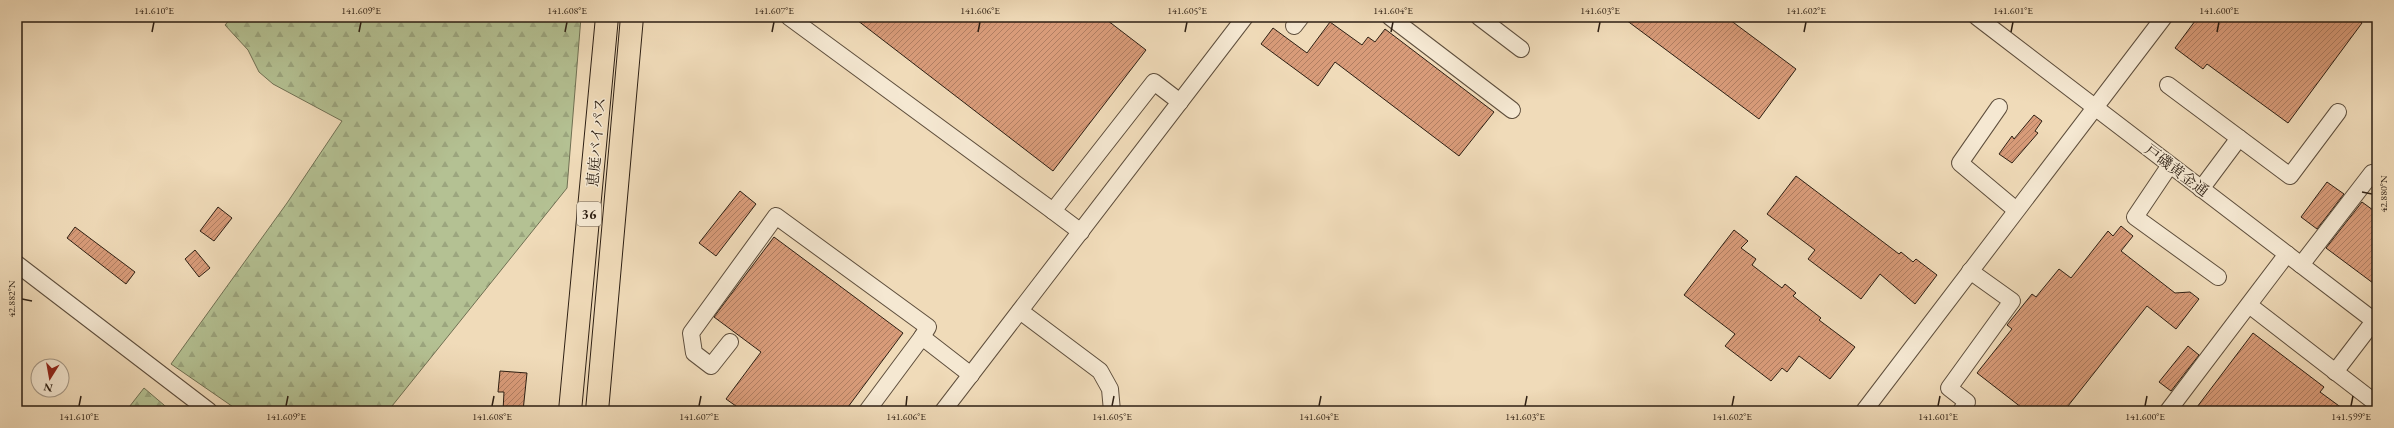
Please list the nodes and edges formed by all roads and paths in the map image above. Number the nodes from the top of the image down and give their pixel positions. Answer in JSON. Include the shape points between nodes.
{"nodes":[{"id":1,"x":607,"y":17,"type":"edge"},
{"id":2,"x":632,"y":17,"type":"edge"},
{"id":3,"x":789,"y":17,"type":"edge"},
{"id":4,"x":1245,"y":17,"type":"edge"},
{"id":5,"x":1390,"y":17,"type":"edge"},
{"id":6,"x":1479,"y":17,"type":"edge"},
{"id":7,"x":1978,"y":17,"type":"edge"},
{"id":8,"x":2164,"y":17,"type":"edge"},
{"id":9,"x":1521,"y":49,"type":"dead end"},
{"id":10,"x":2168,"y":85,"type":"dead end"},
{"id":11,"x":1180,"y":102,"type":"junction"},
{"id":12,"x":1999,"y":107,"type":"dead end"},
{"id":13,"x":2094,"y":108,"type":"junction"},
{"id":14,"x":1512,"y":110,"type":"dead end"},
{"id":15,"x":2338,"y":112,"type":"dead end"},
{"id":16,"x":2239,"y":138,"type":"junction"},
{"id":17,"x":2170,"y":165,"type":"junction"},
{"id":18,"x":2377,"y":177,"type":"edge"},
{"id":19,"x":2201,"y":189,"type":"junction"},
{"id":20,"x":2016,"y":210,"type":"junction"},
{"id":21,"x":1053,"y":211,"type":"junction"},
{"id":22,"x":1081,"y":232,"type":"junction"},
{"id":23,"x":2287,"y":254,"type":"junction"},
{"id":24,"x":17,"y":264,"type":"edge"},
{"id":25,"x":2301,"y":264,"type":"junction"},
{"id":26,"x":1970,"y":271,"type":"junction"},
{"id":27,"x":2218,"y":277,"type":"dead end"},
{"id":28,"x":2249,"y":305,"type":"junction"},
{"id":29,"x":1020,"y":311,"type":"junction"},
{"id":30,"x":2376,"y":322,"type":"edge"},
{"id":31,"x":922,"y":337,"type":"junction"},
{"id":32,"x":730,"y":342,"type":"dead end"},
{"id":33,"x":2335,"y":372,"type":"junction"},
{"id":34,"x":971,"y":375,"type":"junction"},
{"id":35,"x":2377,"y":404,"type":"edge"},
{"id":36,"x":209,"y":411,"type":"edge"},
{"id":37,"x":570,"y":411,"type":"edge"},
{"id":38,"x":597,"y":411,"type":"edge"},
{"id":39,"x":867,"y":411,"type":"edge"},
{"id":40,"x":943,"y":411,"type":"edge"},
{"id":41,"x":1112,"y":411,"type":"edge"},
{"id":42,"x":1864,"y":411,"type":"edge"},
{"id":43,"x":1960,"y":411,"type":"edge"},
{"id":44,"x":2168,"y":411,"type":"edge"}],
"edges":[{"from":1,"to":37,"type":"highway","name":"恵庭バイパス","number":"36"},
{"from":2,"to":38,"type":"highway","name":"恵庭バイパス","number":"36"},
{"from":3,"to":21,"type":"street"},
{"from":4,"to":11,"type":"street"},
{"from":5,"to":14,"type":"street"},
{"from":6,"to":9,"type":"street"},
{"from":7,"to":13,"type":"street","name":"戸磯黄金通"},
{"from":8,"to":13,"type":"street"},
{"from":10,"to":16,"type":"street"},
{"from":11,"to":21,"type":"street","via":[[1154,82]]},
{"from":11,"to":22,"type":"street"},
{"from":12,"to":20,"type":"street","via":[[1960,163]]},
{"from":13,"to":17,"type":"street","name":"戸磯黄金通"},
{"from":13,"to":20,"type":"street"},
{"from":15,"to":16,"type":"street","via":[[2290,176]]},
{"from":16,"to":19,"type":"street"},
{"from":17,"to":19,"type":"street","name":"戸磯黄金通"},
{"from":17,"to":27,"type":"street","via":[[2134,216]]},
{"from":18,"to":25,"type":"street","via":[[2372,173]]},
{"from":19,"to":23,"type":"street","name":"戸磯黄金通"},
{"from":20,"to":26,"type":"street"},
{"from":21,"to":22,"type":"street"},
{"from":22,"to":29,"type":"street"},
{"from":23,"to":25,"type":"street","name":"戸磯黄金通"},
{"from":23,"to":28,"type":"street"},
{"from":24,"to":36,"type":"street"},
{"from":25,"to":30,"type":"street","name":"戸磯黄金通"},
{"from":26,"to":42,"type":"street"},
{"from":26,"to":43,"type":"street","via":[[2012,302],[1949,388],[1967,402]]},
{"from":28,"to":33,"type":"street"},
{"from":28,"to":44,"type":"street"},
{"from":29,"to":34,"type":"street"},
{"from":29,"to":41,"type":"street","via":[[1100,371],[1110,389]]},
{"from":30,"to":33,"type":"street"},
{"from":31,"to":32,"type":"street","via":[[928,327],[776,216],[691,333],[694,353],[711,366]]},
{"from":31,"to":34,"type":"street"},
{"from":31,"to":39,"type":"street"},
{"from":33,"to":35,"type":"street"},
{"from":34,"to":40,"type":"street"}]}
